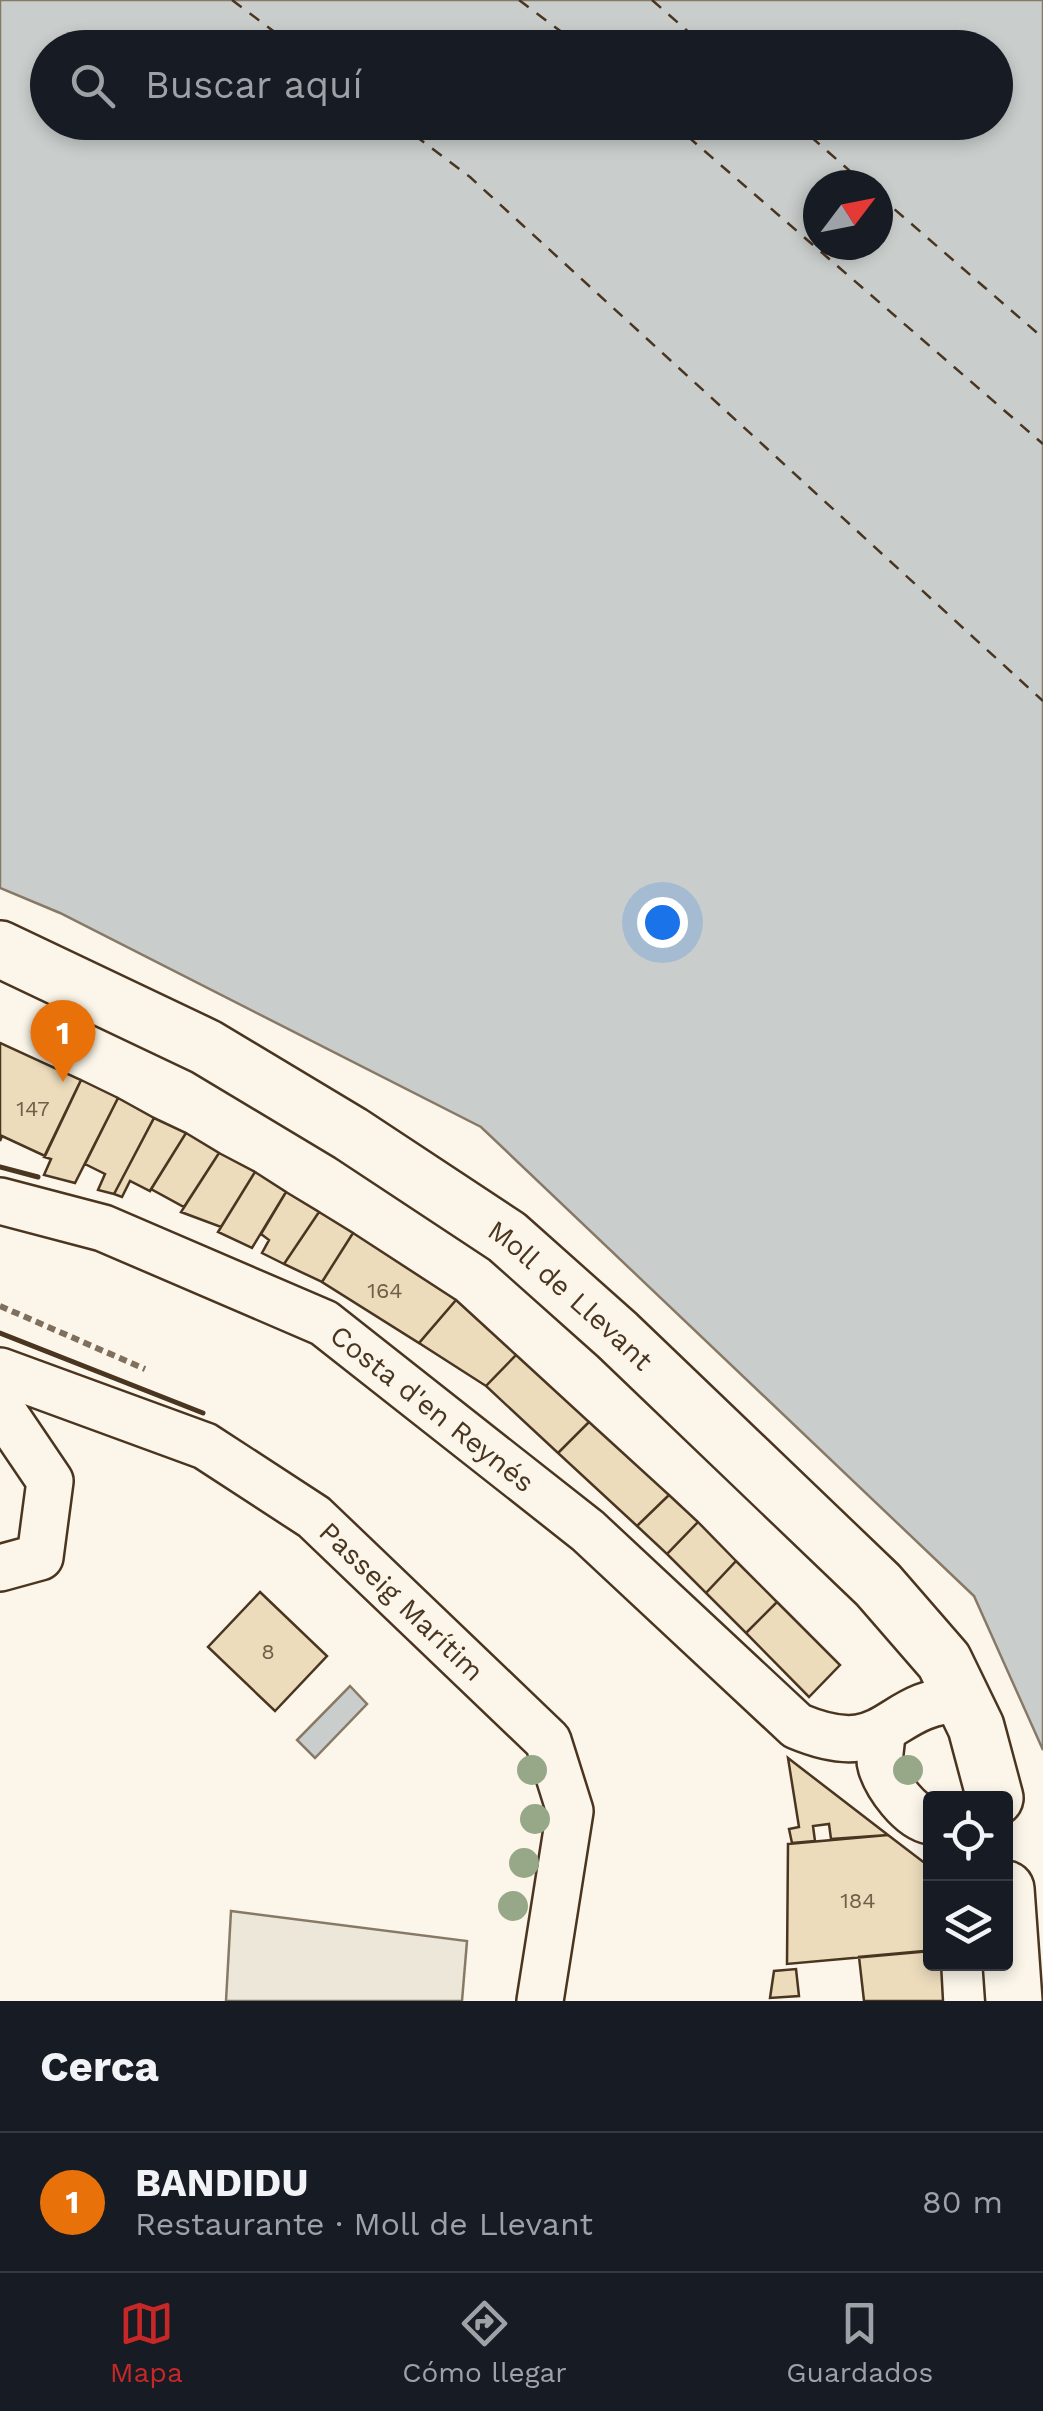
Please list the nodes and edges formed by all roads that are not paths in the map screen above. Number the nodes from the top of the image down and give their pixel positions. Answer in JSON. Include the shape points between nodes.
{"nodes":[{"id":1,"x":0,"y":949,"type":"edge"},
{"id":2,"x":0,"y":1201,"type":"edge"},
{"id":3,"x":0,"y":1370,"type":"edge"},
{"id":4,"x":0,"y":1407,"type":"edge"},
{"id":5,"x":0,"y":1568,"type":"edge"},
{"id":6,"x":962,"y":1699,"type":"junction"},
{"id":7,"x":882,"y":1732,"type":"junction"},
{"id":8,"x":993,"y":1791,"type":"edge"},
{"id":9,"x":923,"y":1820,"type":"edge"},
{"id":10,"x":1012,"y":1971,"type":"edge"},
{"id":11,"x":540,"y":2001,"type":"edge"},
{"id":12,"x":1014,"y":2001,"type":"edge"}],
"edges":[{"from":1,"to":6,"type":"street","name":"Moll de Llevant","via":[[206,1047],[506,1237],[878,1585],[944,1661]]},
{"from":2,"to":7,"type":"street","name":"Costa d'en Reynés","via":[[103,1228],[324,1322],[588,1531],[797,1726],[828,1740]]},
{"from":3,"to":11,"type":"street","name":"Passeig Marítim","via":[[205,1446],[314,1516],[548,1741],[570,1811]]},
{"from":4,"to":5,"type":"street","via":[[50,1481],[40,1558]]},
{"from":6,"to":7,"type":"street","via":[[912,1709]]},
{"from":6,"to":8,"type":"street","name":"Moll de Llevant"},
{"from":7,"to":9,"type":"street","via":[[880,1764],[901,1800]]},
{"from":10,"to":12,"type":"street"}]}
